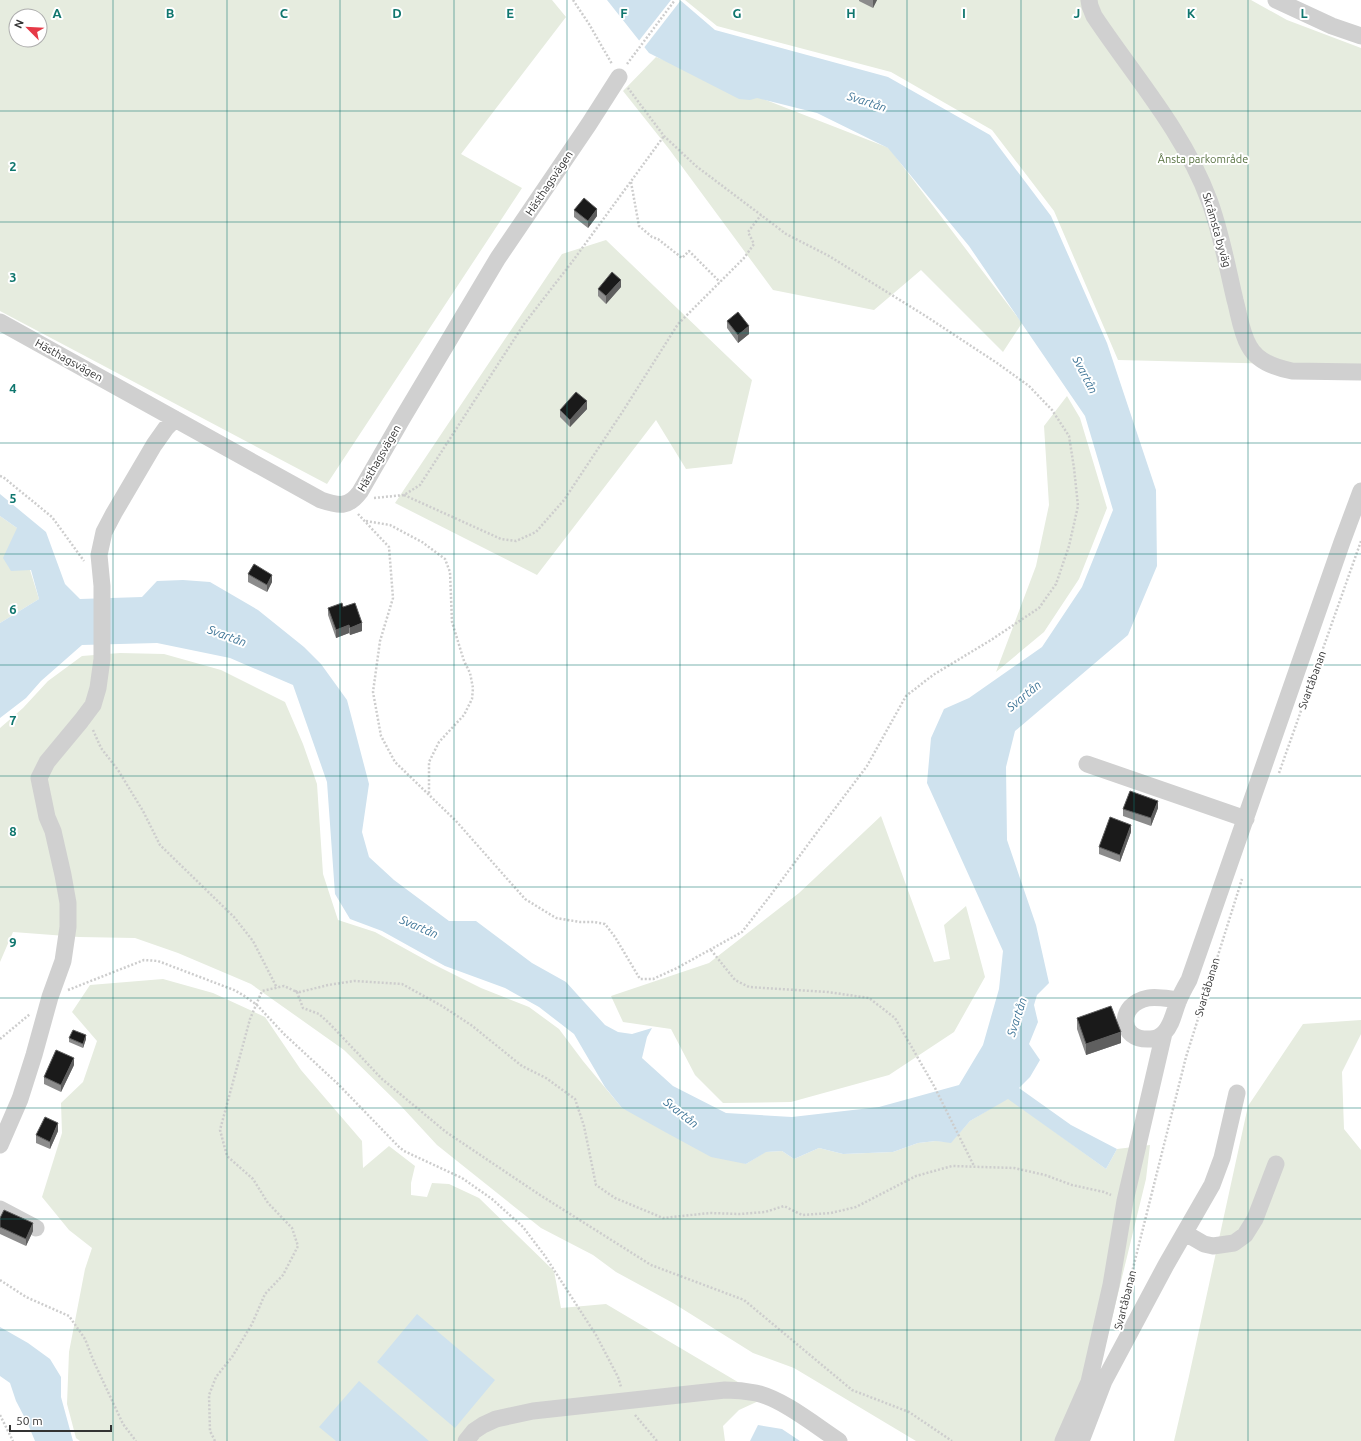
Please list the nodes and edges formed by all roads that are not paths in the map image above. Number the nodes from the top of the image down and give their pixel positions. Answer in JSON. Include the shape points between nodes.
{"nodes":[{"id":1,"x":1089,"y":0,"type":"edge"},
{"id":2,"x":1276,"y":0,"type":"edge"},
{"id":3,"x":1361,"y":36,"type":"edge"},
{"id":4,"x":619,"y":76,"type":"road end"},
{"id":5,"x":0,"y":322,"type":"edge"},
{"id":6,"x":1361,"y":372,"type":"edge"},
{"id":7,"x":175,"y":419,"type":"junction"},
{"id":8,"x":1361,"y":491,"type":"edge"},
{"id":9,"x":1087,"y":764,"type":"dead end"},
{"id":10,"x":1246,"y":819,"type":"junction"},
{"id":11,"x":1178,"y":1000,"type":"junction"},
{"id":12,"x":1164,"y":1033,"type":"junction"},
{"id":13,"x":1238,"y":1093,"type":"dead end"},
{"id":14,"x":0,"y":1145,"type":"edge"},
{"id":15,"x":1276,"y":1164,"type":"dead end"},
{"id":16,"x":0,"y":1209,"type":"edge"},
{"id":17,"x":36,"y":1228,"type":"dead end"},
{"id":18,"x":1185,"y":1233,"type":"junction"},
{"id":19,"x":466,"y":1441,"type":"edge"},
{"id":20,"x":839,"y":1441,"type":"edge"},
{"id":21,"x":1064,"y":1441,"type":"edge"},
{"id":22,"x":1081,"y":1441,"type":"edge"}],
"edges":[{"from":1,"to":6,"type":"street","name":"Skråmsta byväg","via":[[1094,16],[1180,141],[1201,180],[1218,226],[1240,321],[1249,346],[1268,364],[1281,369]]},
{"from":2,"to":3,"type":"street","via":[[1332,26]]},
{"from":4,"to":7,"type":"street","name":"Hästhagsvägen","via":[[498,258],[355,500],[348,504],[333,504],[321,500]]},
{"from":5,"to":7,"type":"street","name":"Hästhagsvägen"},
{"from":7,"to":14,"type":"street","via":[[154,445],[104,532],[99,555],[102,659],[98,688],[93,705],[47,762],[39,778],[58,852],[68,904],[68,927],[63,960],[32,1062],[20,1099]]},
{"from":8,"to":10,"type":"street"},
{"from":9,"to":10,"type":"street"},
{"from":10,"to":11,"type":"street","via":[[1189,980]]},
{"from":11,"to":12,"type":"street","via":[[1170,1024]]},
{"from":11,"to":12,"type":"street","via":[[1150,997],[1129,1007],[1125,1017],[1127,1029],[1133,1036],[1143,1040],[1154,1039]]},
{"from":12,"to":21,"type":"street","via":[[1125,1201],[1111,1285],[1089,1382]]},
{"from":13,"to":18,"type":"street","via":[[1222,1158],[1212,1184]]},
{"from":15,"to":18,"type":"street","via":[[1255,1219],[1245,1235],[1234,1243],[1213,1246]]},
{"from":16,"to":17,"type":"street"},
{"from":18,"to":22,"type":"street","via":[[1104,1381]]},
{"from":19,"to":20,"type":"street","via":[[474,1431],[496,1419],[533,1411],[725,1390],[757,1393],[784,1405]]}]}
